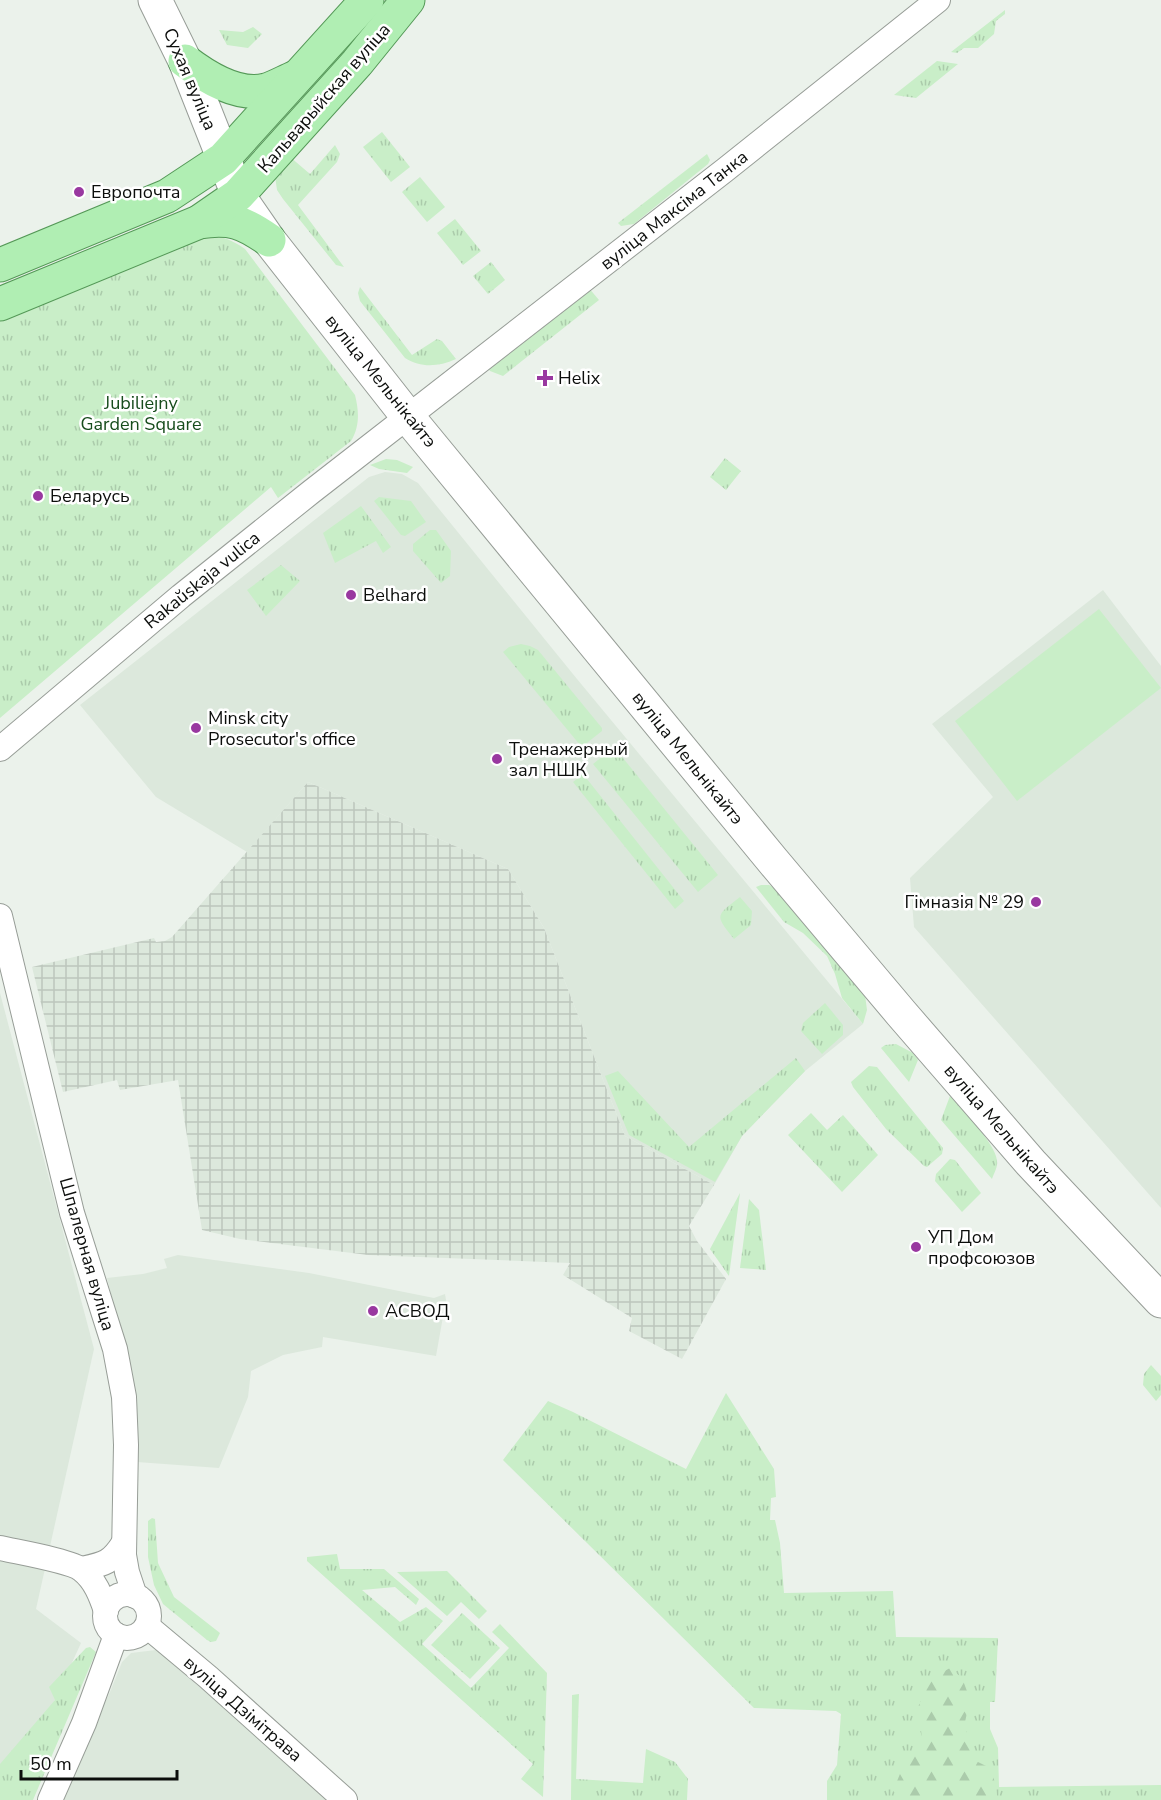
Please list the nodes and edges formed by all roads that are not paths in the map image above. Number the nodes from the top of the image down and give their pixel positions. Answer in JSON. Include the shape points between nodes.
{"nodes":[{"id":1,"x":155,"y":0,"type":"edge"},
{"id":2,"x":367,"y":0,"type":"edge"},
{"id":3,"x":408,"y":0,"type":"edge"},
{"id":4,"x":938,"y":0,"type":"edge"},
{"id":5,"x":185,"y":61,"type":"junction"},
{"id":6,"x":301,"y":76,"type":"junction"},
{"id":7,"x":223,"y":159,"type":"junction"},
{"id":8,"x":238,"y":195,"type":"junction"},
{"id":9,"x":199,"y":222,"type":"junction"},
{"id":10,"x":269,"y":240,"type":"junction"},
{"id":11,"x":0,"y":265,"type":"edge"},
{"id":12,"x":0,"y":304,"type":"edge"},
{"id":13,"x":408,"y":417,"type":"junction"},
{"id":14,"x":0,"y":749,"type":"edge"},
{"id":15,"x":0,"y":916,"type":"edge"},
{"id":16,"x":1161,"y":1301,"type":"edge"},
{"id":17,"x":123,"y":1544,"type":"junction"},
{"id":18,"x":0,"y":1548,"type":"edge"},
{"id":19,"x":82,"y":1569,"type":"junction"},
{"id":20,"x":135,"y":1596,"type":"junction"},
{"id":21,"x":106,"y":1611,"type":"junction"},
{"id":22,"x":147,"y":1626,"type":"junction"},
{"id":23,"x":116,"y":1635,"type":"junction"},
{"id":24,"x":344,"y":1797,"type":"edge"},
{"id":25,"x":50,"y":1800,"type":"edge"}],
"edges":[{"from":1,"to":5,"type":"main road","name":"Сухая вуліца"},
{"from":2,"to":6,"type":"main road","name":"Кальварыйская вуліца"},
{"from":3,"to":8,"type":"main road","name":"Кальварыйская вуліца"},
{"from":4,"to":13,"type":"street","name":"вуліца Максіма Танка"},
{"from":5,"to":6,"type":"main road","via":[[207,76],[245,92],[264,90]]},
{"from":5,"to":7,"type":"main road","name":"Сухая вуліца"},
{"from":6,"to":7,"type":"main road","name":"Кальварыйская вуліца"},
{"from":7,"to":8,"type":"main road","name":"Сухая вуліца"},
{"from":7,"to":11,"type":"main road","name":"Кальварыйская вуліца","via":[[167,196]]},
{"from":8,"to":9,"type":"main road","name":"Кальварыйская вуліца"},
{"from":8,"to":10,"type":"main road","name":"вуліца Мельнікайтэ"},
{"from":9,"to":10,"type":"main road","via":[[234,220]]},
{"from":9,"to":12,"type":"main road"},
{"from":10,"to":13,"type":"main road","name":"вуліца Мельнікайтэ"},
{"from":13,"to":14,"type":"street","name":"Rakaŭskaja vulica","via":[[181,596]]},
{"from":13,"to":16,"type":"main road","name":"вуліца Мельнікайтэ","via":[[901,1013],[1031,1162]]},
{"from":15,"to":17,"type":"street","name":"Шпалерная вуліца","via":[[72,1213],[115,1349],[124,1397],[126,1445]]},
{"from":17,"to":19,"type":"street","via":[[114,1559]]},
{"from":17,"to":20,"type":"street","name":"Шпалерная вуліца"},
{"from":18,"to":19,"type":"street"},
{"from":19,"to":21,"type":"street","via":[[98,1588]]},
{"from":20,"to":21,"type":"street","via":[[121,1595]]},
{"from":20,"to":22,"type":"street","via":[[149,1612]]},
{"from":21,"to":23,"type":"street","via":[[107,1625]]},
{"from":22,"to":23,"type":"street","via":[[137,1636]]},
{"from":22,"to":24,"type":"street","name":"вуліца Дзімітрава"},
{"from":23,"to":25,"type":"street"}]}
